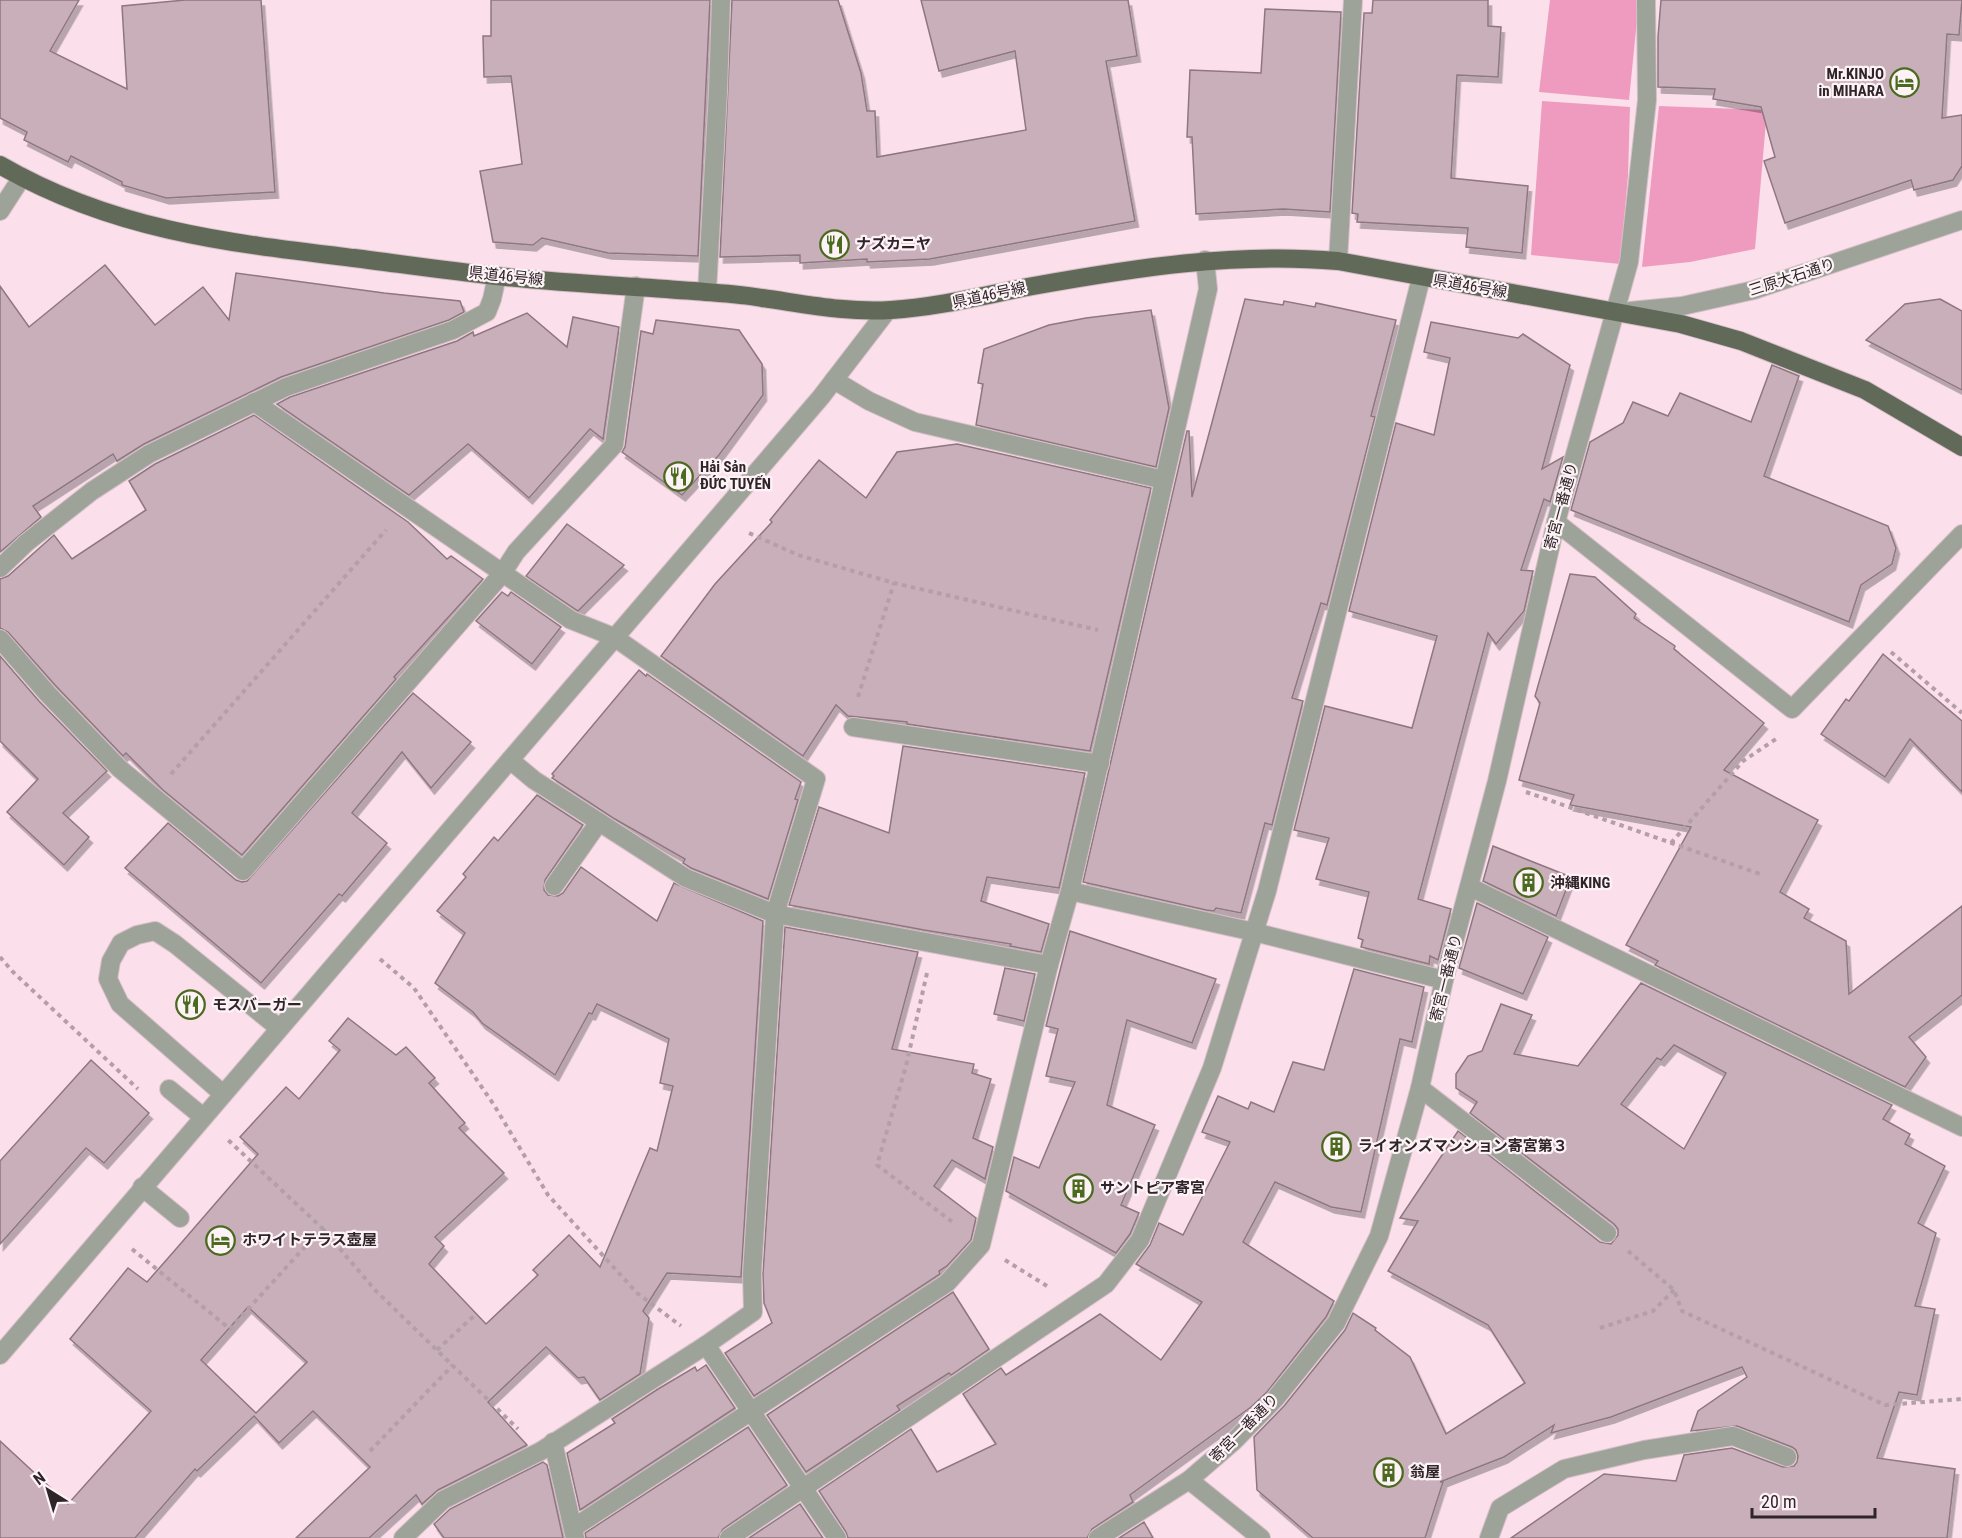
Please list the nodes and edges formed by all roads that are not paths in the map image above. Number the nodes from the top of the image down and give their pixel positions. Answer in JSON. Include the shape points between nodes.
{"nodes":[{"id":1,"x":721,"y":0,"type":"edge"},
{"id":2,"x":1353,"y":0,"type":"edge"},
{"id":3,"x":1646,"y":0,"type":"edge"},
{"id":4,"x":0,"y":165,"type":"edge"},
{"id":5,"x":22,"y":177,"type":"junction"},
{"id":6,"x":0,"y":211,"type":"edge"},
{"id":7,"x":1962,"y":220,"type":"edge"},
{"id":8,"x":1205,"y":260,"type":"junction"},
{"id":9,"x":1338,"y":261,"type":"junction"},
{"id":10,"x":497,"y":276,"type":"junction"},
{"id":11,"x":1421,"y":278,"type":"junction"},
{"id":12,"x":636,"y":286,"type":"junction"},
{"id":13,"x":707,"y":292,"type":"junction"},
{"id":14,"x":887,"y":311,"type":"junction"},
{"id":15,"x":1616,"y":312,"type":"junction"},
{"id":16,"x":834,"y":380,"type":"junction"},
{"id":17,"x":254,"y":402,"type":"junction"},
{"id":18,"x":1962,"y":447,"type":"edge"},
{"id":19,"x":1164,"y":480,"type":"junction"},
{"id":20,"x":1556,"y":522,"type":"junction"},
{"id":21,"x":1962,"y":534,"type":"edge"},
{"id":22,"x":0,"y":568,"type":"edge"},
{"id":23,"x":502,"y":574,"type":"junction"},
{"id":24,"x":614,"y":637,"type":"junction"},
{"id":25,"x":0,"y":639,"type":"edge"},
{"id":26,"x":853,"y":727,"type":"road end"},
{"id":27,"x":510,"y":760,"type":"junction"},
{"id":28,"x":1100,"y":764,"type":"junction"},
{"id":29,"x":599,"y":822,"type":"junction"},
{"id":30,"x":554,"y":886,"type":"dead end"},
{"id":31,"x":1470,"y":887,"type":"junction"},
{"id":32,"x":1070,"y":891,"type":"junction"},
{"id":33,"x":775,"y":914,"type":"junction"},
{"id":34,"x":1254,"y":932,"type":"junction"},
{"id":35,"x":1049,"y":965,"type":"junction"},
{"id":36,"x":1444,"y":980,"type":"junction"},
{"id":37,"x":279,"y":1029,"type":"junction"},
{"id":38,"x":1420,"y":1088,"type":"junction"},
{"id":39,"x":169,"y":1089,"type":"dead end"},
{"id":40,"x":223,"y":1094,"type":"junction"},
{"id":41,"x":203,"y":1117,"type":"junction"},
{"id":42,"x":1962,"y":1128,"type":"edge"},
{"id":43,"x":142,"y":1187,"type":"junction"},
{"id":44,"x":180,"y":1218,"type":"dead end"},
{"id":45,"x":1607,"y":1233,"type":"road end"},
{"id":46,"x":706,"y":1345,"type":"junction"},
{"id":47,"x":0,"y":1355,"type":"edge"},
{"id":48,"x":751,"y":1412,"type":"junction"},
{"id":49,"x":547,"y":1447,"type":"junction"},
{"id":50,"x":1787,"y":1457,"type":"dead end"},
{"id":51,"x":1189,"y":1480,"type":"junction"},
{"id":52,"x":803,"y":1488,"type":"junction"},
{"id":53,"x":574,"y":1533,"type":"edge"},
{"id":54,"x":403,"y":1538,"type":"edge"},
{"id":55,"x":729,"y":1538,"type":"edge"},
{"id":56,"x":837,"y":1538,"type":"edge"},
{"id":57,"x":1098,"y":1538,"type":"edge"},
{"id":58,"x":1261,"y":1538,"type":"edge"},
{"id":59,"x":1489,"y":1538,"type":"edge"}],
"edges":[{"from":1,"to":13,"type":"street"},
{"from":2,"to":9,"type":"street"},
{"from":3,"to":15,"type":"street","name":"寄宮一番通り","via":[[1647,100],[1629,261]]},
{"from":4,"to":5,"type":"main road","name":"県道46号線"},
{"from":5,"to":6,"type":"street"},
{"from":5,"to":10,"type":"main road","name":"県道46号線","via":[[125,220],[180,233],[236,244]]},
{"from":7,"to":15,"type":"street","name":"三原大石通り","via":[[1754,290],[1682,306]]},
{"from":8,"to":9,"type":"main road","name":"県道46号線","via":[[1295,257]]},
{"from":8,"to":14,"type":"main road","name":"県道46号線","via":[[1076,279],[938,306]]},
{"from":8,"to":19,"type":"street","via":[[1208,289]]},
{"from":9,"to":11,"type":"main road","name":"県道46号線"},
{"from":10,"to":12,"type":"main road","name":"県道46号線"},
{"from":10,"to":17,"type":"street","via":[[487,312],[453,330],[286,387]]},
{"from":11,"to":15,"type":"main road","name":"県道46号線"},
{"from":11,"to":34,"type":"street"},
{"from":12,"to":13,"type":"main road","name":"県道46号線"},
{"from":12,"to":23,"type":"street","via":[[615,444],[516,552]]},
{"from":13,"to":14,"type":"main road","name":"県道46号線","via":[[848,310]]},
{"from":14,"to":16,"type":"street"},
{"from":15,"to":18,"type":"main road","name":"県道46号線","via":[[1691,327],[1793,360],[1865,390]]},
{"from":15,"to":20,"type":"street","name":"寄宮一番通り"},
{"from":16,"to":19,"type":"street","via":[[915,422]]},
{"from":16,"to":24,"type":"street"},
{"from":17,"to":22,"type":"street","via":[[149,454],[92,491]]},
{"from":17,"to":23,"type":"street"},
{"from":19,"to":28,"type":"street"},
{"from":20,"to":21,"type":"street","via":[[1792,709]]},
{"from":20,"to":31,"type":"street","name":"寄宮一番通り"},
{"from":23,"to":24,"type":"street","via":[[571,621]]},
{"from":23,"to":25,"type":"street","via":[[243,871],[119,768]]},
{"from":24,"to":27,"type":"street"},
{"from":24,"to":33,"type":"street","via":[[816,779]]},
{"from":26,"to":28,"type":"street"},
{"from":27,"to":29,"type":"street"},
{"from":27,"to":37,"type":"street"},
{"from":28,"to":32,"type":"street"},
{"from":29,"to":30,"type":"street"},
{"from":29,"to":33,"type":"street","via":[[686,878]]},
{"from":31,"to":36,"type":"street","name":"寄宮一番通り"},
{"from":31,"to":42,"type":"street"},
{"from":32,"to":34,"type":"street"},
{"from":32,"to":35,"type":"street"},
{"from":33,"to":35,"type":"street"},
{"from":33,"to":46,"type":"street","via":[[752,1274],[753,1312]]},
{"from":34,"to":36,"type":"street"},
{"from":34,"to":52,"type":"street","via":[[1212,1068],[1140,1240],[1106,1284]]},
{"from":35,"to":48,"type":"street","via":[[981,1245],[947,1283]]},
{"from":36,"to":38,"type":"street","name":"寄宮一番通り"},
{"from":37,"to":40,"type":"street"},
{"from":37,"to":40,"type":"street","via":[[155,932],[121,943],[111,961],[108,980],[120,1004]]},
{"from":38,"to":45,"type":"street"},
{"from":38,"to":51,"type":"street","name":"寄宮一番通り","via":[[1378,1236],[1336,1323],[1275,1399]]},
{"from":39,"to":41,"type":"street"},
{"from":40,"to":41,"type":"street"},
{"from":41,"to":43,"type":"street"},
{"from":43,"to":44,"type":"street"},
{"from":43,"to":47,"type":"street"},
{"from":46,"to":48,"type":"street"},
{"from":46,"to":49,"type":"street"},
{"from":48,"to":52,"type":"street"},
{"from":48,"to":53,"type":"street"},
{"from":49,"to":53,"type":"street"},
{"from":49,"to":54,"type":"street","via":[[443,1500]]},
{"from":50,"to":59,"type":"street","via":[[1733,1436],[1644,1450],[1564,1469],[1500,1508]]},
{"from":51,"to":57,"type":"street","name":"寄宮一番通り"},
{"from":51,"to":58,"type":"street"},
{"from":52,"to":55,"type":"street"},
{"from":52,"to":56,"type":"street"}]}
